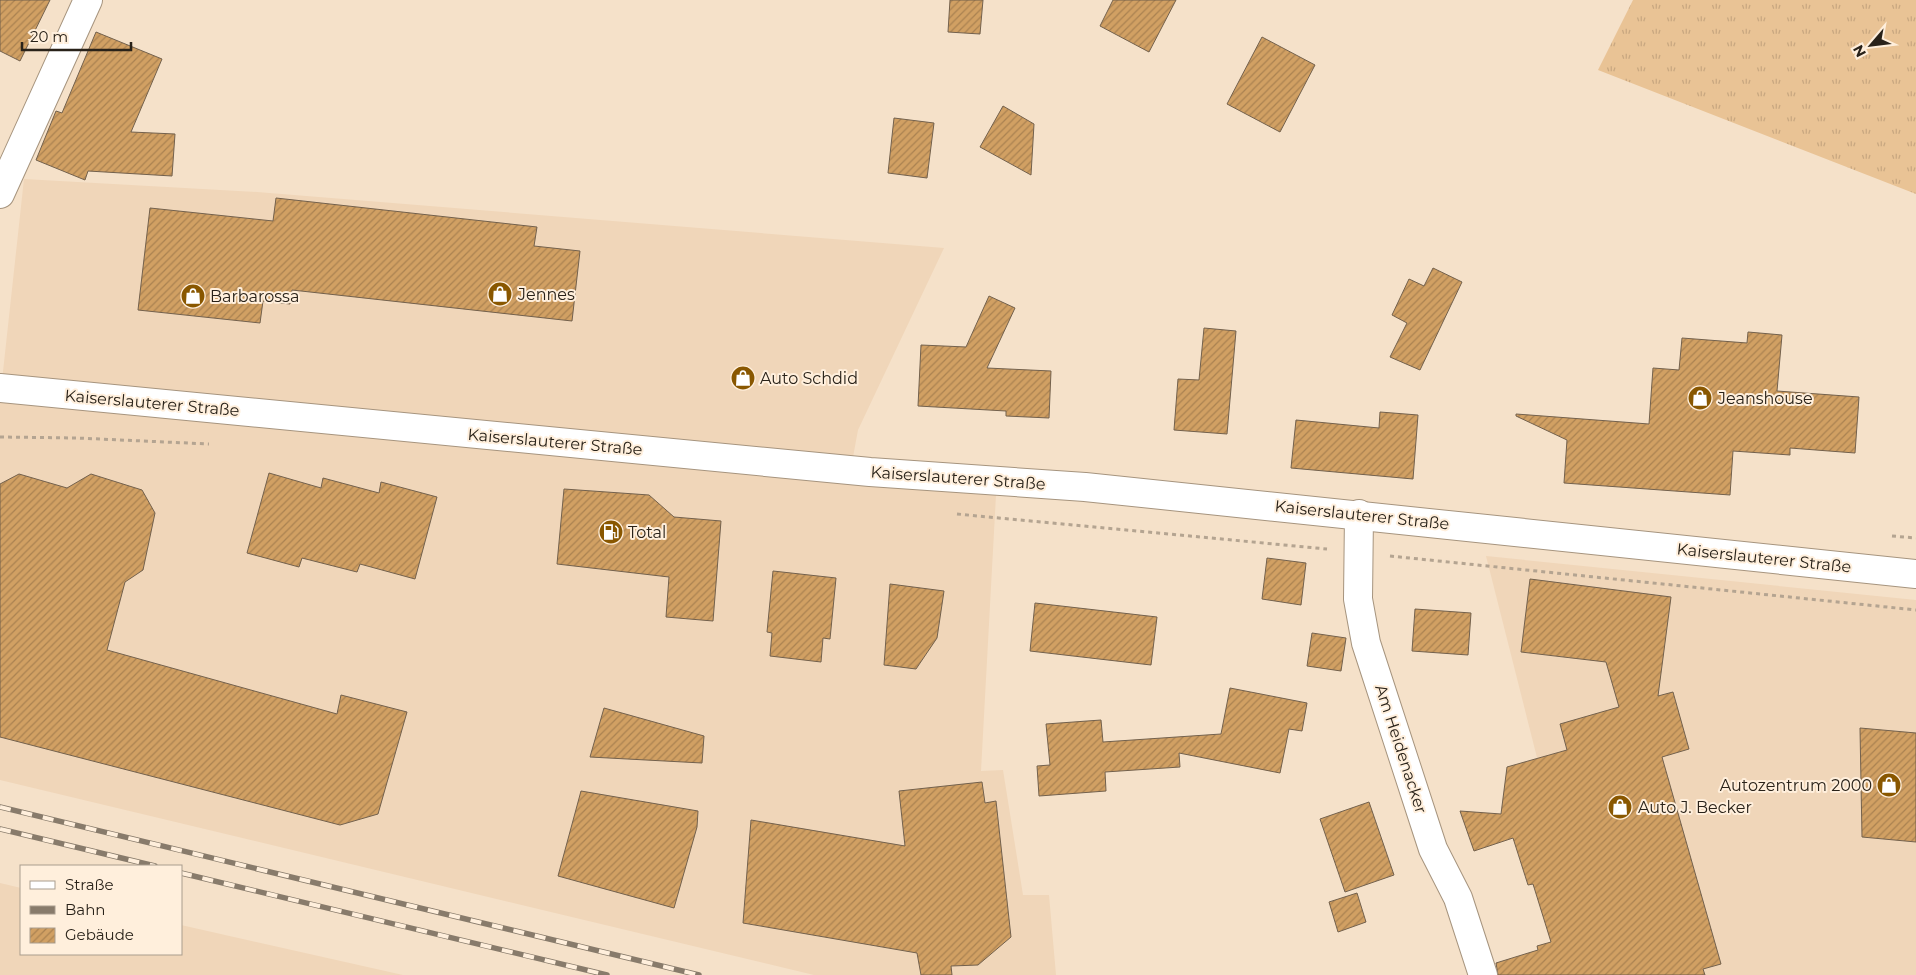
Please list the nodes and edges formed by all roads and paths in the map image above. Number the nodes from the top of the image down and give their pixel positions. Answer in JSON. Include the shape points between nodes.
{"nodes":[{"id":1,"x":88,"y":0,"type":"edge"},
{"id":2,"x":1,"y":190,"type":"edge"},
{"id":3,"x":0,"y":388,"type":"edge"},
{"id":4,"x":0,"y":437,"type":"edge"},
{"id":5,"x":215,"y":444,"type":"dead end"},
{"id":6,"x":955,"y":513,"type":"dead end"},
{"id":7,"x":1359,"y":514,"type":"junction"},
{"id":8,"x":1358,"y":552,"type":"junction"},
{"id":9,"x":1916,"y":574,"type":"edge"},
{"id":10,"x":1916,"y":610,"type":"edge"},
{"id":11,"x":1484,"y":975,"type":"edge"}],
"edges":[{"from":1,"to":2,"type":"main road"},
{"from":3,"to":7,"type":"main road","name":"Kaiserslauterer Straße","via":[[860,471],[1085,487]]},
{"from":4,"to":5,"type":"path"},
{"from":6,"to":8,"type":"path"},
{"from":7,"to":8,"type":"main road","name":"Am Heidenacker"},
{"from":7,"to":9,"type":"main road","name":"Kaiserslauterer Straße"},
{"from":8,"to":10,"type":"path"},
{"from":8,"to":11,"type":"main road","name":"Am Heidenacker","via":[[1358,599],[1366,643],[1433,850],[1458,898]]}]}
